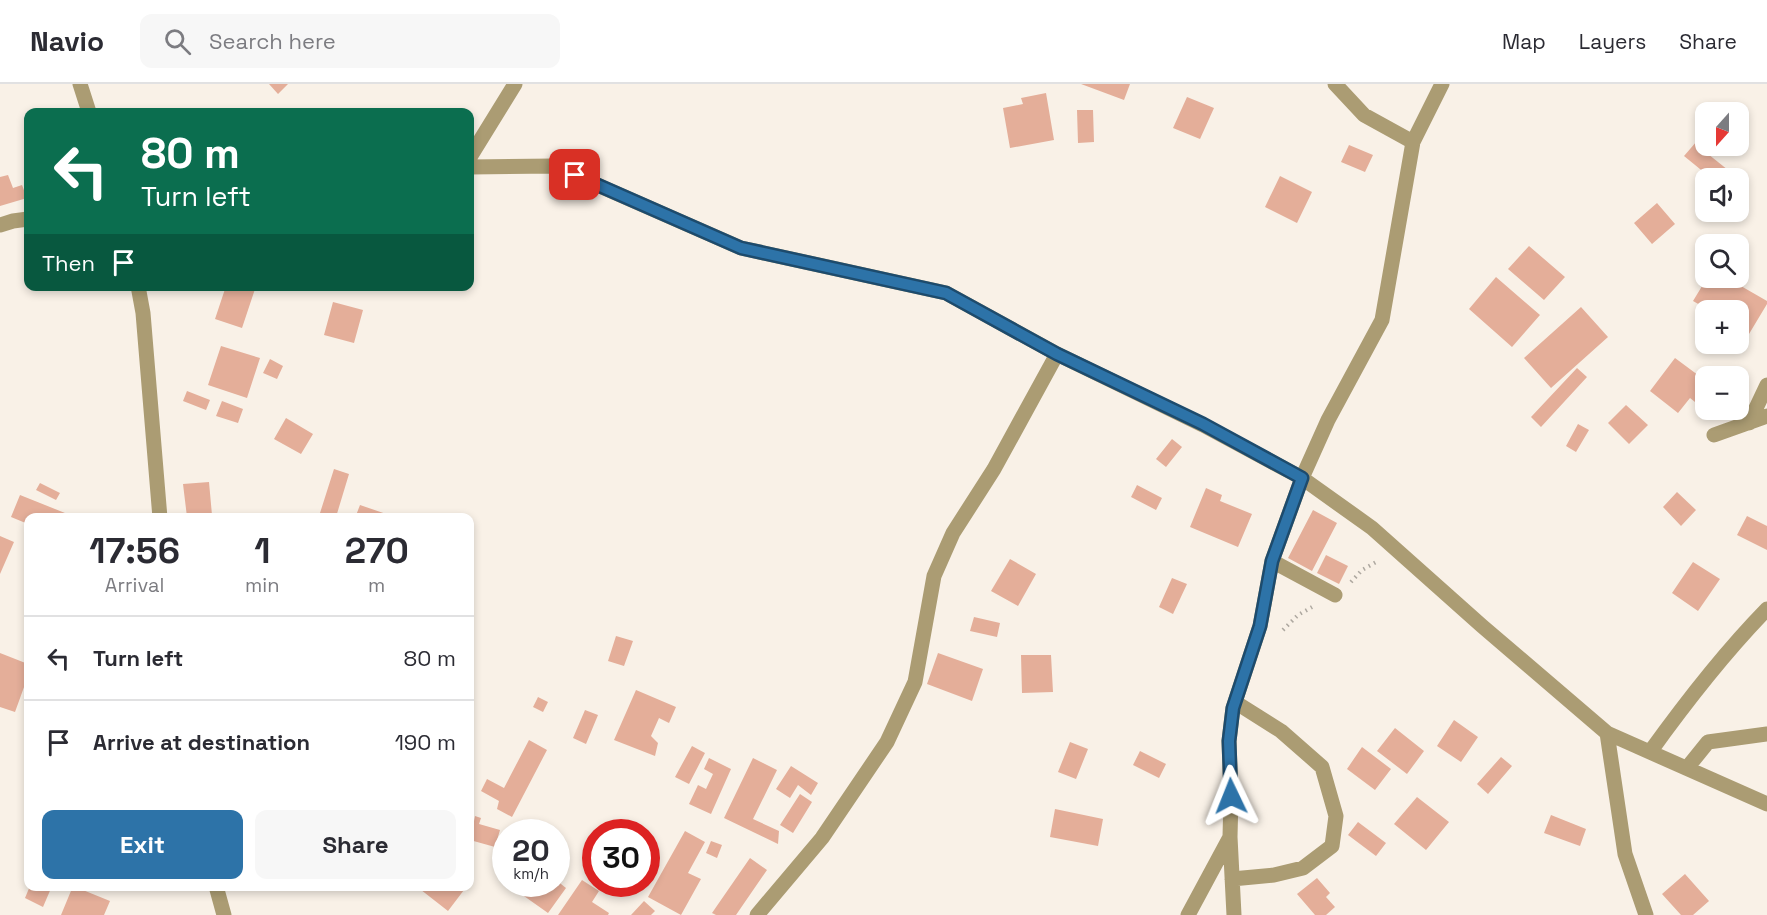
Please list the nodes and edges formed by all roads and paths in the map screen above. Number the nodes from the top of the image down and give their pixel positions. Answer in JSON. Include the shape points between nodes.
{"nodes":[{"id":1,"x":80,"y":84,"type":"edge"},
{"id":2,"x":515,"y":84,"type":"edge"},
{"id":3,"x":1335,"y":84,"type":"edge"},
{"id":4,"x":1442,"y":84,"type":"edge"},
{"id":5,"x":88,"y":108,"type":"edge"},
{"id":6,"x":1413,"y":142,"type":"junction"},
{"id":7,"x":474,"y":151,"type":"edge"},
{"id":8,"x":474,"y":167,"type":"edge"},
{"id":9,"x":24,"y":220,"type":"edge"},
{"id":10,"x":0,"y":225,"type":"edge"},
{"id":11,"x":139,"y":291,"type":"edge"},
{"id":12,"x":1057,"y":354,"type":"junction"},
{"id":13,"x":1767,"y":385,"type":"edge"},
{"id":14,"x":1767,"y":416,"type":"edge"},
{"id":15,"x":1749,"y":423,"type":"junction"},
{"id":16,"x":1714,"y":435,"type":"dead end"},
{"id":17,"x":1302,"y":478,"type":"junction"},
{"id":18,"x":160,"y":513,"type":"edge"},
{"id":19,"x":1272,"y":561,"type":"junction"},
{"id":20,"x":1335,"y":595,"type":"dead end"},
{"id":21,"x":1767,"y":609,"type":"edge"},
{"id":22,"x":1234,"y":702,"type":"junction"},
{"id":23,"x":1607,"y":733,"type":"junction"},
{"id":24,"x":1767,"y":734,"type":"edge"},
{"id":25,"x":1650,"y":752,"type":"junction"},
{"id":26,"x":1687,"y":768,"type":"junction"},
{"id":27,"x":1767,"y":804,"type":"edge"},
{"id":28,"x":1230,"y":837,"type":"junction"},
{"id":29,"x":1233,"y":879,"type":"junction"},
{"id":30,"x":217,"y":891,"type":"edge"},
{"id":31,"x":224,"y":915,"type":"edge"},
{"id":32,"x":757,"y":915,"type":"edge"},
{"id":33,"x":1188,"y":915,"type":"edge"},
{"id":34,"x":1234,"y":915,"type":"edge"},
{"id":35,"x":1646,"y":915,"type":"edge"}],
"edges":[{"from":1,"to":5,"type":"street"},
{"from":2,"to":7,"type":"street"},
{"from":3,"to":6,"type":"street","via":[[1364,115]]},
{"from":4,"to":6,"type":"street"},
{"from":6,"to":17,"type":"street","via":[[1382,320],[1328,420]]},
{"from":8,"to":12,"type":"street","via":[[554,166],[741,248],[946,293]]},
{"from":9,"to":10,"type":"street"},
{"from":11,"to":18,"type":"street"},
{"from":12,"to":17,"type":"street","via":[[1203,424]]},
{"from":12,"to":32,"type":"street","via":[[994,470],[953,533],[934,576],[915,682],[887,742],[822,838]]},
{"from":13,"to":15,"type":"street"},
{"from":14,"to":15,"type":"street"},
{"from":15,"to":16,"type":"street"},
{"from":17,"to":19,"type":"street"},
{"from":17,"to":23,"type":"street","via":[[1372,528]]},
{"from":19,"to":20,"type":"street"},
{"from":19,"to":22,"type":"street","via":[[1260,626]]},
{"from":21,"to":25,"type":"street"},
{"from":22,"to":28,"type":"street","via":[[1229,741]]},
{"from":22,"to":29,"type":"street","via":[[1281,731],[1322,767],[1336,816],[1332,846],[1303,868]]},
{"from":23,"to":25,"type":"street"},
{"from":23,"to":35,"type":"street","via":[[1625,854]]},
{"from":24,"to":26,"type":"street","via":[[1708,742]]},
{"from":25,"to":26,"type":"street"},
{"from":26,"to":27,"type":"street"},
{"from":28,"to":29,"type":"street"},
{"from":28,"to":33,"type":"street"},
{"from":29,"to":34,"type":"street"},
{"from":30,"to":31,"type":"street"}]}
